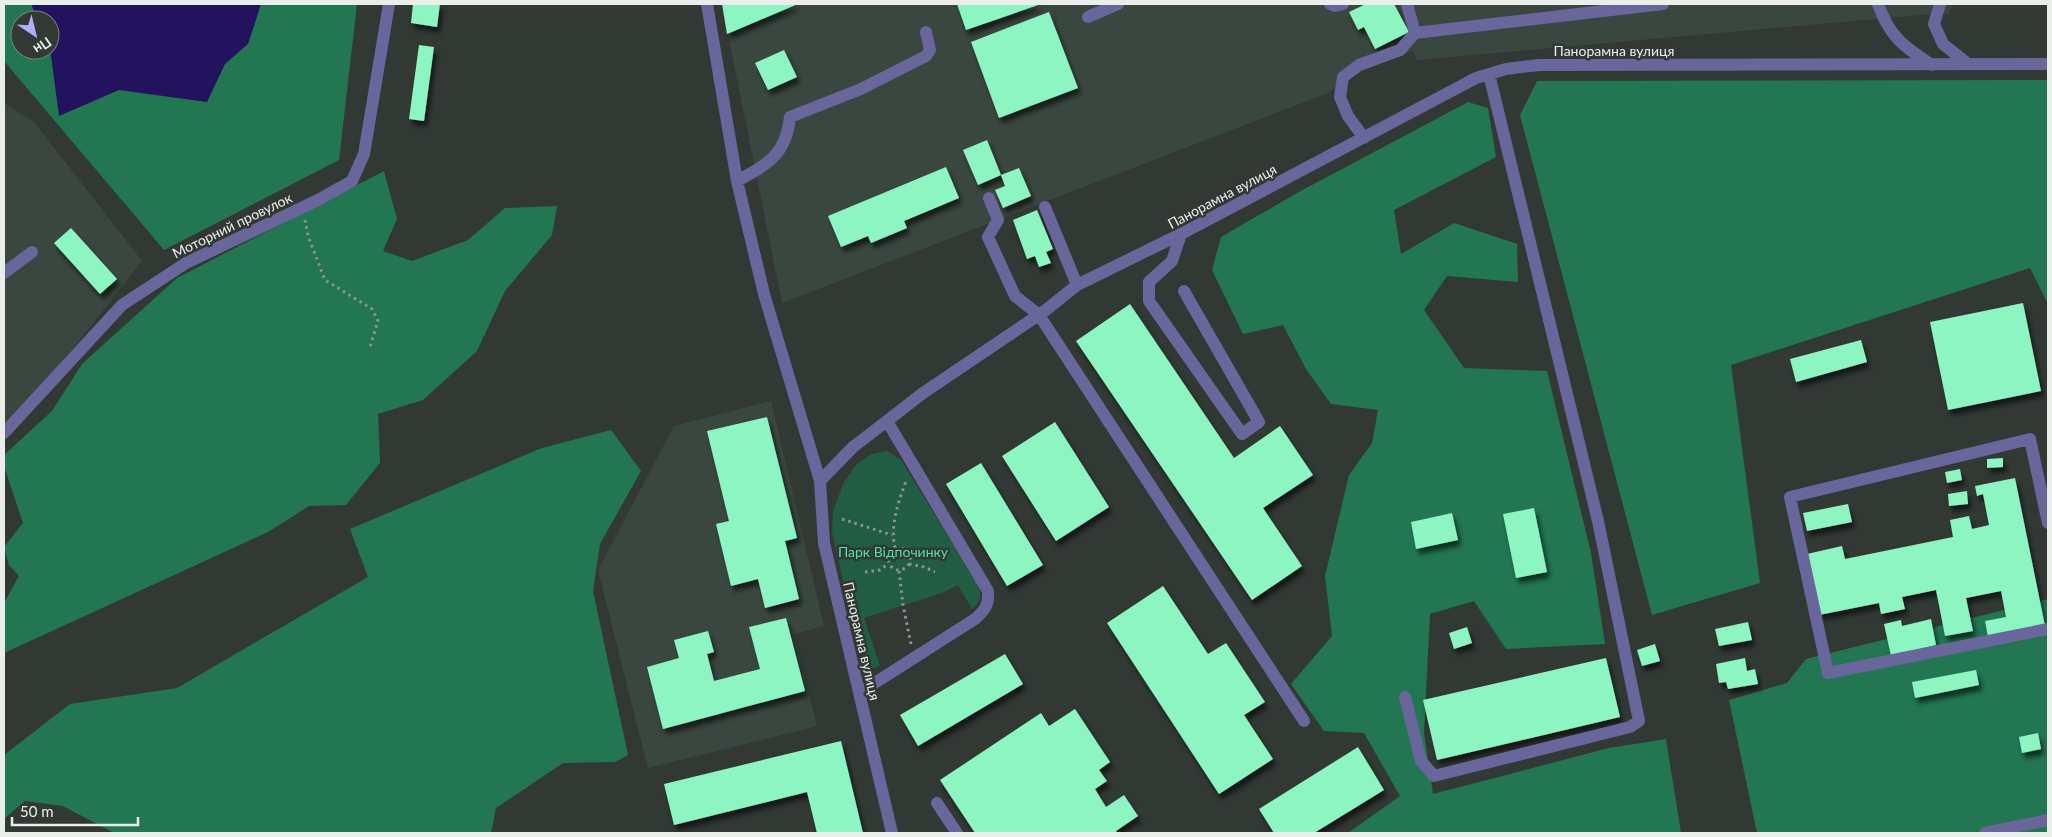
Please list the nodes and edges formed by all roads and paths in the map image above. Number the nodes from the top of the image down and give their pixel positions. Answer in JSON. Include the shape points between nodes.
{"nodes":[{"id":1,"x":389,"y":4,"type":"edge"},
{"id":2,"x":707,"y":4,"type":"edge"},
{"id":3,"x":1118,"y":4,"type":"edge"},
{"id":4,"x":1330,"y":4,"type":"edge"},
{"id":5,"x":1343,"y":4,"type":"edge"},
{"id":6,"x":1407,"y":4,"type":"edge"},
{"id":7,"x":1663,"y":4,"type":"edge"},
{"id":8,"x":1878,"y":4,"type":"edge"},
{"id":9,"x":1940,"y":4,"type":"edge"},
{"id":10,"x":1088,"y":17,"type":"dead end"},
{"id":11,"x":926,"y":32,"type":"dead end"},
{"id":12,"x":1415,"y":33,"type":"junction"},
{"id":13,"x":1932,"y":64,"type":"junction"},
{"id":14,"x":1968,"y":64,"type":"junction"},
{"id":15,"x":2048,"y":64,"type":"edge"},
{"id":16,"x":1489,"y":74,"type":"junction"},
{"id":17,"x":1364,"y":138,"type":"junction"},
{"id":18,"x":737,"y":181,"type":"junction"},
{"id":19,"x":989,"y":198,"type":"dead end"},
{"id":20,"x":303,"y":207,"type":"junction"},
{"id":21,"x":1045,"y":207,"type":"dead end"},
{"id":22,"x":1181,"y":234,"type":"junction"},
{"id":23,"x":32,"y":252,"type":"dead end"},
{"id":24,"x":4,"y":273,"type":"edge"},
{"id":25,"x":1077,"y":285,"type":"junction"},
{"id":26,"x":1184,"y":290,"type":"dead end"},
{"id":27,"x":1038,"y":315,"type":"junction"},
{"id":28,"x":369,"y":350,"type":"dead end"},
{"id":29,"x":887,"y":421,"type":"junction"},
{"id":30,"x":4,"y":433,"type":"edge"},
{"id":31,"x":915,"y":468,"type":"junction"},
{"id":32,"x":820,"y":481,"type":"junction"},
{"id":33,"x":842,"y":519,"type":"dead end"},
{"id":34,"x":2048,"y":523,"type":"edge"},
{"id":35,"x":892,"y":536,"type":"junction"},
{"id":36,"x":895,"y":548,"type":"junction"},
{"id":37,"x":888,"y":564,"type":"junction"},
{"id":38,"x":910,"y":564,"type":"junction"},
{"id":39,"x":899,"y":571,"type":"junction"},
{"id":40,"x":866,"y":572,"type":"dead end"},
{"id":41,"x":935,"y":572,"type":"dead end"},
{"id":42,"x":2048,"y":629,"type":"edge"},
{"id":43,"x":914,"y":658,"type":"junction"},
{"id":44,"x":859,"y":693,"type":"junction"},
{"id":45,"x":1405,"y":697,"type":"dead end"},
{"id":46,"x":1304,"y":721,"type":"dead end"},
{"id":47,"x":937,"y":803,"type":"dead end"},
{"id":48,"x":2048,"y":820,"type":"edge"},
{"id":49,"x":892,"y":833,"type":"edge"},
{"id":50,"x":957,"y":833,"type":"edge"},
{"id":51,"x":1985,"y":833,"type":"edge"}],
"edges":[{"from":1,"to":20,"type":"street","name":"Моторний провулок","via":[[364,154],[352,181]]},
{"from":2,"to":18,"type":"street"},
{"from":3,"to":10,"type":"street"},
{"from":4,"to":5,"type":"street"},
{"from":6,"to":12,"type":"street"},
{"from":7,"to":12,"type":"street"},
{"from":8,"to":13,"type":"street","via":[[1889,29],[1902,46]]},
{"from":9,"to":14,"type":"street","via":[[1934,24],[1943,44]]},
{"from":11,"to":18,"type":"street","via":[[930,50],[926,56],[861,89],[790,117],[788,133],[769,163]]},
{"from":12,"to":17,"type":"street","via":[[1400,50],[1359,65],[1343,77],[1340,96],[1348,116]]},
{"from":13,"to":14,"type":"street","name":"Панорамна вулиця"},
{"from":13,"to":16,"type":"street","name":"Панорамна вулиця","via":[[1539,66]]},
{"from":14,"to":15,"type":"street","name":"Панорамна вулиця"},
{"from":16,"to":17,"type":"street","name":"Панорамна вулиця"},
{"from":16,"to":45,"type":"street","via":[[1598,521],[1639,721],[1630,727],[1434,776],[1421,761]]},
{"from":17,"to":22,"type":"street","name":"Панорамна вулиця"},
{"from":18,"to":32,"type":"street","via":[[764,294]]},
{"from":19,"to":27,"type":"street","via":[[998,220],[988,237],[1014,296]]},
{"from":20,"to":28,"type":"path","via":[[308,236],[325,280],[372,309],[378,321]]},
{"from":20,"to":30,"type":"street","name":"Моторний провулок","via":[[186,263],[122,305]]},
{"from":21,"to":25,"type":"street"},
{"from":22,"to":25,"type":"street","name":"Панорамна вулиця"},
{"from":22,"to":26,"type":"street","via":[[1172,261],[1149,282],[1149,302],[1242,434],[1259,422]]},
{"from":23,"to":24,"type":"street"},
{"from":25,"to":27,"type":"street","name":"Панорамна вулиця"},
{"from":27,"to":29,"type":"street","name":"Панорамна вулиця"},
{"from":27,"to":46,"type":"street"},
{"from":29,"to":31,"type":"street"},
{"from":29,"to":32,"type":"street","name":"Панорамна вулиця","via":[[853,446]]},
{"from":31,"to":35,"type":"path","via":[[898,503]]},
{"from":31,"to":43,"type":"street","via":[[988,591],[988,599],[987,606],[975,619]]},
{"from":32,"to":44,"type":"street","name":"Панорамна вулиця","via":[[824,543]]},
{"from":33,"to":35,"type":"path"},
{"from":34,"to":42,"type":"street","via":[[2030,439],[1790,497],[1828,673]]},
{"from":35,"to":36,"type":"path"},
{"from":36,"to":37,"type":"path","via":[[887,558]]},
{"from":36,"to":38,"type":"path","via":[[908,552]]},
{"from":37,"to":39,"type":"path"},
{"from":37,"to":40,"type":"path","via":[[880,570]]},
{"from":38,"to":39,"type":"path"},
{"from":38,"to":41,"type":"path"},
{"from":39,"to":43,"type":"path"},
{"from":43,"to":44,"type":"street"},
{"from":44,"to":49,"type":"street","name":"Панорамна вулиця"},
{"from":47,"to":50,"type":"street"},
{"from":48,"to":51,"type":"street"}]}
